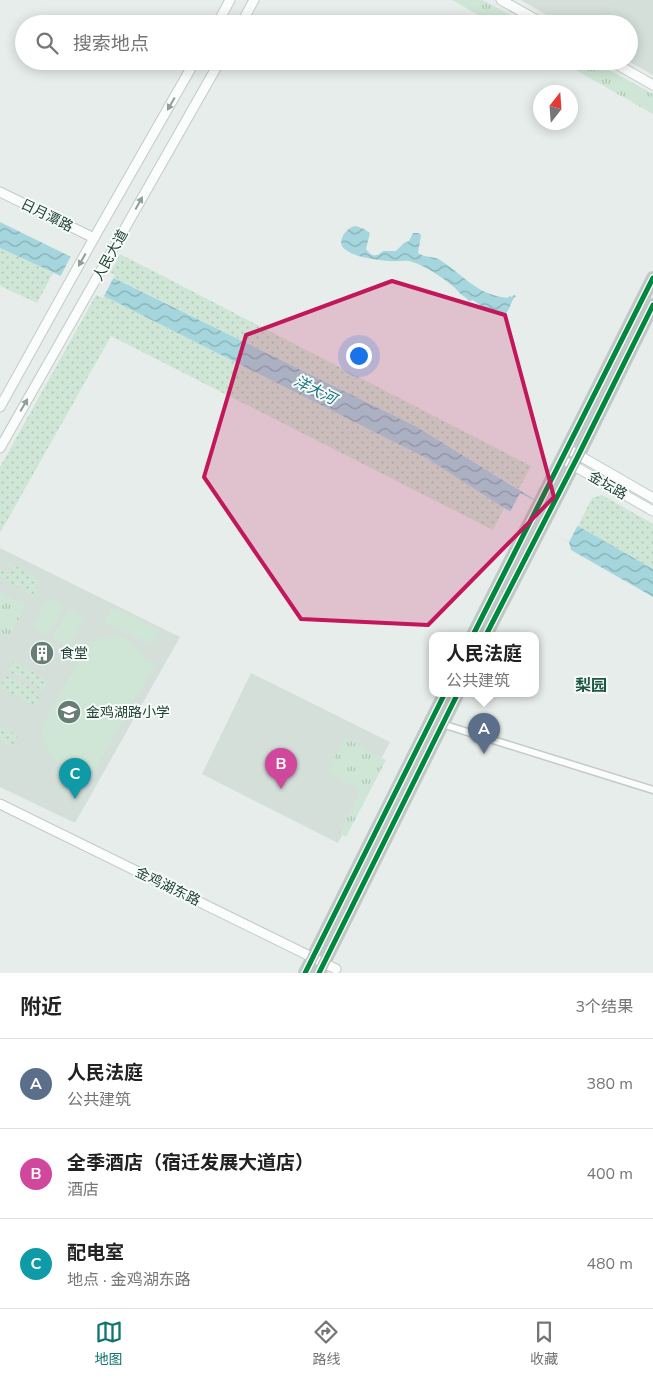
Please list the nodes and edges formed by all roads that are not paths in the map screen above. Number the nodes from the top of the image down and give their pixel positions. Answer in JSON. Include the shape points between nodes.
{"nodes":[{"id":1,"x":230,"y":0,"type":"edge"},
{"id":2,"x":254,"y":0,"type":"edge"},
{"id":3,"x":501,"y":0,"type":"edge"},
{"id":4,"x":222,"y":15,"type":"edge"},
{"id":5,"x":246,"y":15,"type":"edge"},
{"id":6,"x":528,"y":15,"type":"edge"},
{"id":7,"x":190,"y":70,"type":"edge"},
{"id":8,"x":215,"y":70,"type":"edge"},
{"id":9,"x":627,"y":70,"type":"edge"},
{"id":10,"x":653,"y":85,"type":"edge"},
{"id":11,"x":0,"y":192,"type":"edge"},
{"id":12,"x":94,"y":238,"type":"junction"},
{"id":13,"x":653,"y":278,"type":"edge"},
{"id":14,"x":653,"y":305,"type":"edge"},
{"id":15,"x":0,"y":407,"type":"edge"},
{"id":16,"x":0,"y":448,"type":"edge"},
{"id":17,"x":565,"y":454,"type":"junction"},
{"id":18,"x":576,"y":460,"type":"junction"},
{"id":19,"x":653,"y":498,"type":"edge"},
{"id":20,"x":653,"y":510,"type":"edge"},
{"id":21,"x":475,"y":632,"type":"edge"},
{"id":22,"x":488,"y":632,"type":"edge"},
{"id":23,"x":444,"y":697,"type":"edge"},
{"id":24,"x":455,"y":697,"type":"edge"},
{"id":25,"x":437,"y":722,"type":"junction"},
{"id":26,"x":653,"y":790,"type":"edge"},
{"id":27,"x":0,"y":804,"type":"edge"},
{"id":28,"x":318,"y":965,"type":"edge"},
{"id":29,"x":336,"y":969,"type":"dead end"},
{"id":30,"x":305,"y":973,"type":"edge"}],
"edges":[{"from":1,"to":4,"type":"main road"},
{"from":2,"to":5,"type":"main road"},
{"from":3,"to":6,"type":"main road"},
{"from":7,"to":12,"type":"main road","name":"人民大道","one_way":true},
{"from":16,"to":8,"type":"main road","name":"人民大道","one_way":true},
{"from":9,"to":10,"type":"main road"},
{"from":11,"to":12,"type":"main road","name":"日月潭路"},
{"from":12,"to":15,"type":"main road","name":"人民大道","one_way":true},
{"from":13,"to":17,"type":"highway"},
{"from":14,"to":18,"type":"highway"},
{"from":17,"to":18,"type":"main road","name":"金坛路"},
{"from":17,"to":21,"type":"highway"},
{"from":18,"to":19,"type":"main road","name":"金坛路"},
{"from":18,"to":20,"type":"main road","name":"金坛路"},
{"from":18,"to":22,"type":"highway"},
{"from":23,"to":25,"type":"highway"},
{"from":24,"to":25,"type":"highway"},
{"from":25,"to":26,"type":"street"},
{"from":25,"to":28,"type":"highway"},
{"from":27,"to":28,"type":"main road","name":"金鸡湖东路"},
{"from":28,"to":29,"type":"main road","name":"金鸡湖东路"},
{"from":28,"to":30,"type":"highway"}]}
